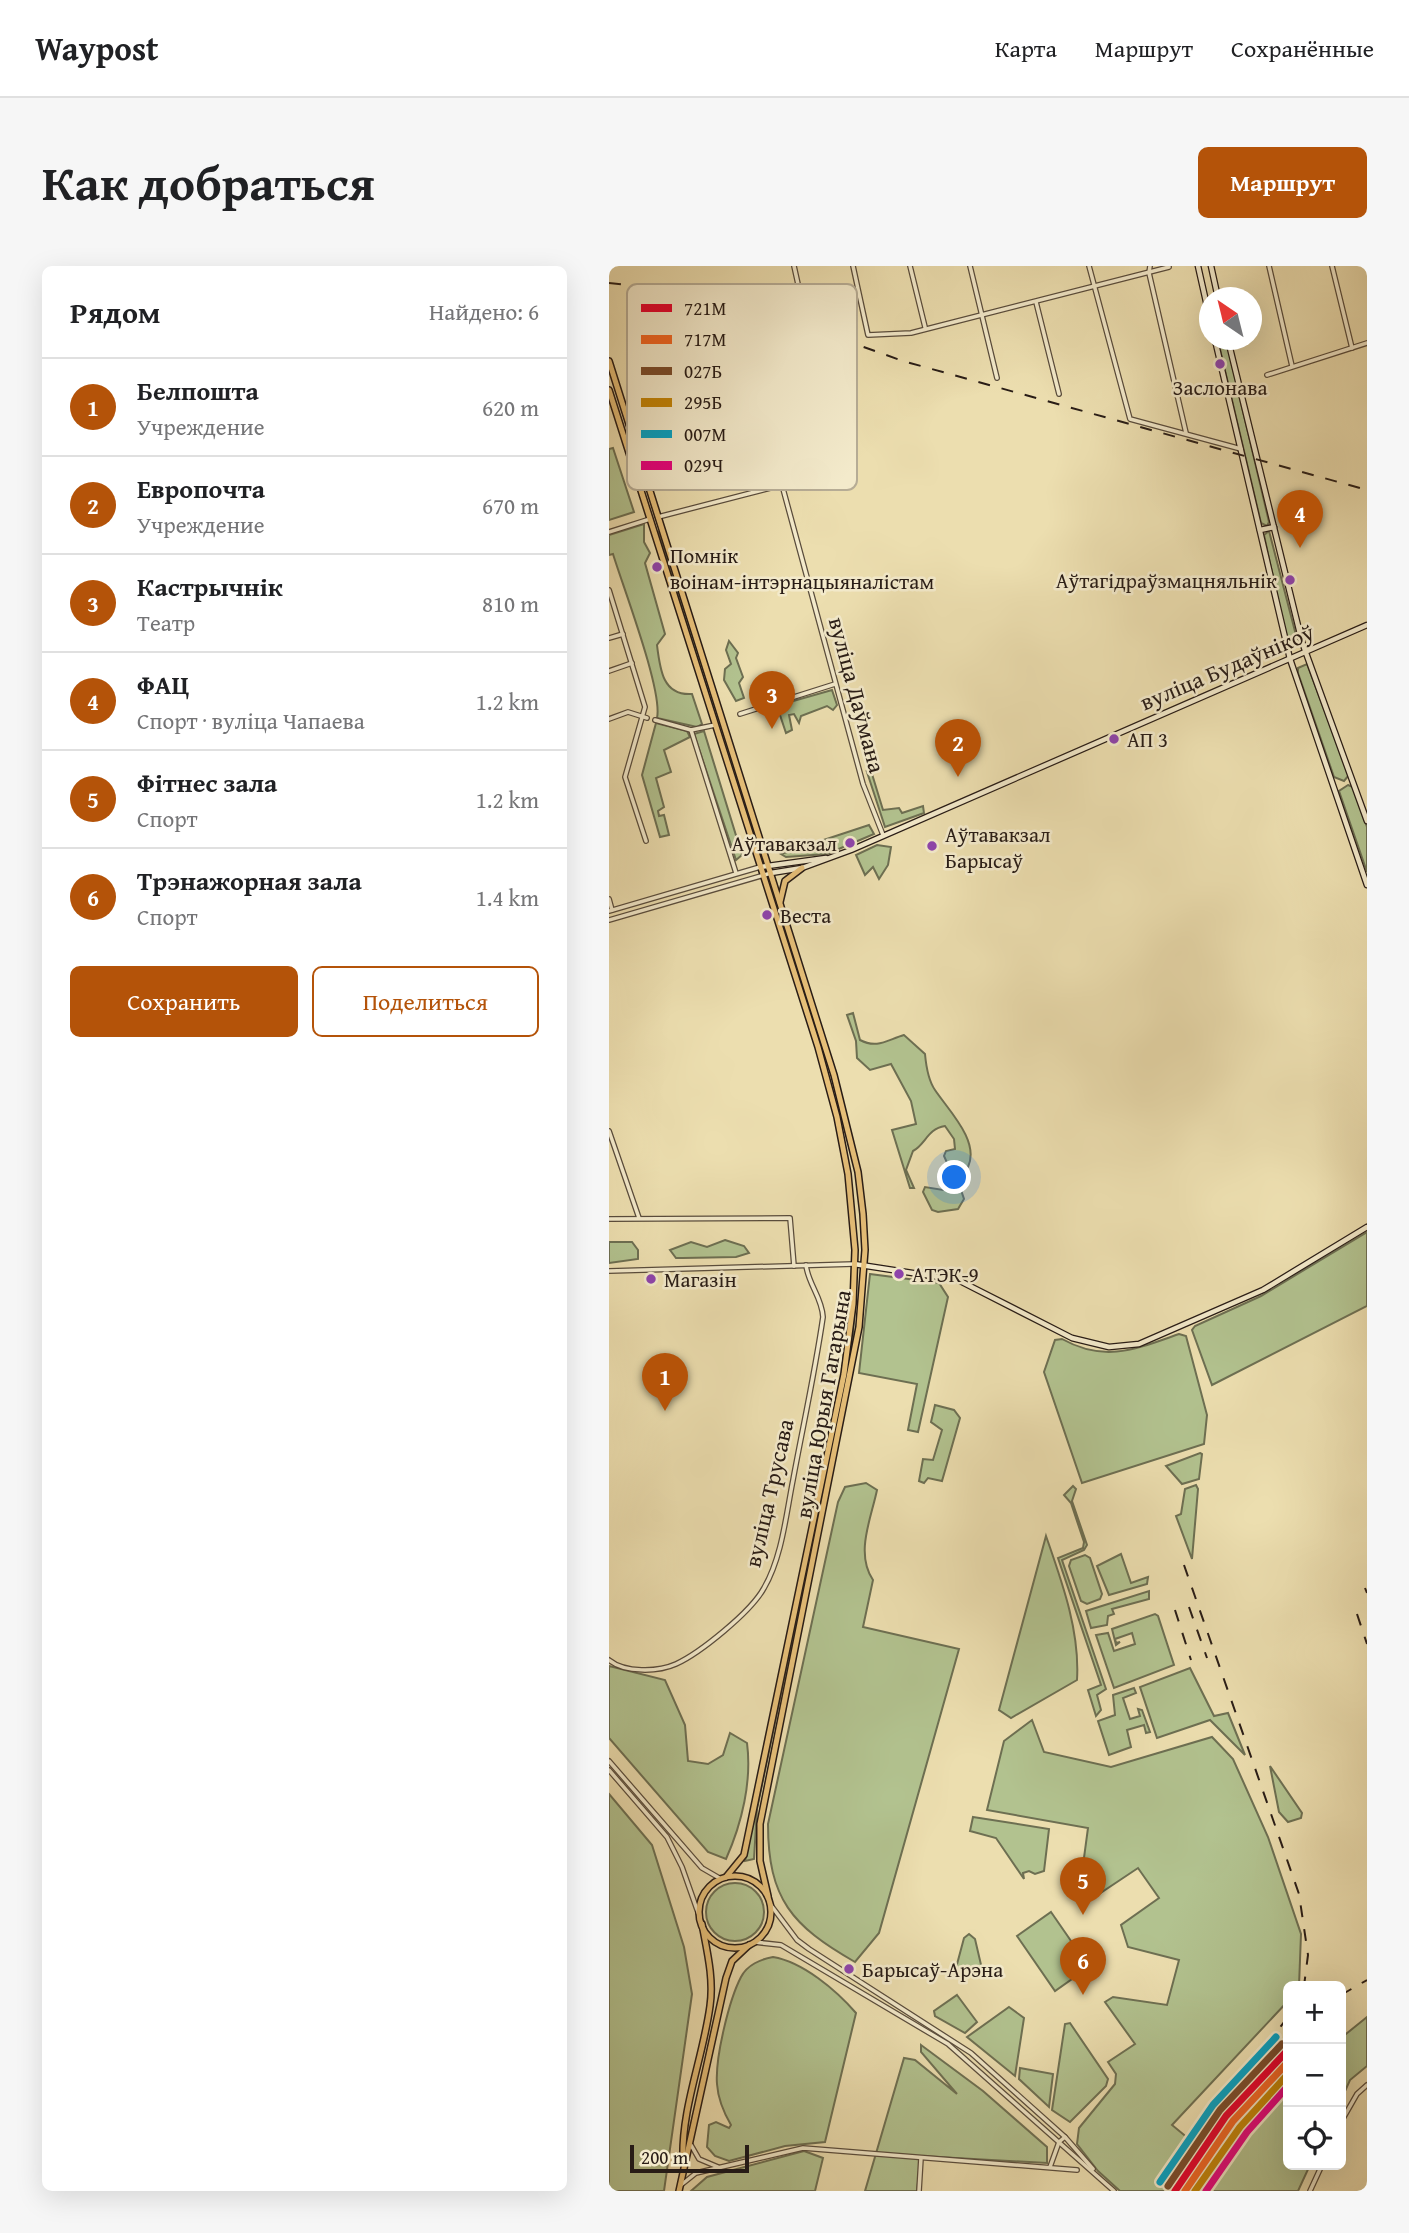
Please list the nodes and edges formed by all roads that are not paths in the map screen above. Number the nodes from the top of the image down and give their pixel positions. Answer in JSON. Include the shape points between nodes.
{"nodes":[{"id":1,"x":794,"y":266,"type":"edge"},
{"id":2,"x":853,"y":266,"type":"edge"},
{"id":3,"x":910,"y":266,"type":"edge"},
{"id":4,"x":970,"y":266,"type":"edge"},
{"id":5,"x":1089,"y":266,"type":"edge"},
{"id":6,"x":1150,"y":266,"type":"edge"},
{"id":7,"x":1198,"y":266,"type":"edge"},
{"id":8,"x":1210,"y":266,"type":"edge"},
{"id":9,"x":1269,"y":266,"type":"edge"},
{"id":10,"x":1332,"y":266,"type":"edge"},
{"id":11,"x":1169,"y":267,"type":"edge"},
{"id":12,"x":1149,"y":274,"type":"junction"},
{"id":13,"x":798,"y":284,"type":"edge"},
{"id":14,"x":857,"y":284,"type":"edge"},
{"id":15,"x":857,"y":284,"type":"edge"},
{"id":16,"x":1094,"y":287,"type":"junction"},
{"id":17,"x":1203,"y":287,"type":"edge"},
{"id":18,"x":1215,"y":287,"type":"edge"},
{"id":19,"x":1036,"y":302,"type":"junction"},
{"id":20,"x":981,"y":315,"type":"junction"},
{"id":21,"x":925,"y":327,"type":"junction"},
{"id":22,"x":1367,"y":343,"type":"edge"},
{"id":23,"x":1352,"y":348,"type":"junction"},
{"id":24,"x":1217,"y":350,"type":"edge"},
{"id":25,"x":1230,"y":350,"type":"edge"},
{"id":26,"x":609,"y":361,"type":"edge"},
{"id":27,"x":1292,"y":366,"type":"junction"},
{"id":28,"x":1267,"y":375,"type":"dead end"},
{"id":29,"x":997,"y":378,"type":"dead end"},
{"id":30,"x":609,"y":390,"type":"edge"},
{"id":31,"x":1059,"y":394,"type":"dead end"},
{"id":32,"x":627,"y":416,"type":"edge"},
{"id":33,"x":1186,"y":433,"type":"junction"},
{"id":34,"x":627,"y":447,"type":"edge"},
{"id":35,"x":1241,"y":449,"type":"junction"},
{"id":36,"x":641,"y":490,"type":"edge"},
{"id":37,"x":651,"y":490,"type":"edge"},
{"id":38,"x":762,"y":490,"type":"edge"},
{"id":39,"x":783,"y":490,"type":"edge"},
{"id":40,"x":660,"y":516,"type":"junction"},
{"id":41,"x":650,"y":519,"type":"junction"},
{"id":42,"x":1274,"y":527,"type":"junction"},
{"id":43,"x":1260,"y":530,"type":"junction"},
{"id":44,"x":609,"y":532,"type":"edge"},
{"id":45,"x":609,"y":590,"type":"edge"},
{"id":46,"x":1367,"y":625,"type":"edge"},
{"id":47,"x":623,"y":634,"type":"junction"},
{"id":48,"x":609,"y":638,"type":"edge"},
{"id":49,"x":1305,"y":652,"type":"junction"},
{"id":50,"x":1290,"y":659,"type":"junction"},
{"id":51,"x":632,"y":663,"type":"junction"},
{"id":52,"x":609,"y":671,"type":"edge"},
{"id":53,"x":835,"y":684,"type":"junction"},
{"id":54,"x":740,"y":714,"type":"dead end"},
{"id":55,"x":645,"y":717,"type":"junction"},
{"id":56,"x":609,"y":719,"type":"edge"},
{"id":57,"x":655,"y":720,"type":"dead end"},
{"id":58,"x":715,"y":724,"type":"junction"},
{"id":59,"x":691,"y":730,"type":"junction"},
{"id":60,"x":1367,"y":821,"type":"edge"},
{"id":61,"x":883,"y":835,"type":"junction"},
{"id":62,"x":646,"y":841,"type":"dead end"},
{"id":63,"x":831,"y":857,"type":"junction"},
{"id":64,"x":768,"y":865,"type":"junction"},
{"id":65,"x":760,"y":867,"type":"junction"},
{"id":66,"x":801,"y":868,"type":"junction"},
{"id":67,"x":736,"y":873,"type":"junction"},
{"id":68,"x":771,"y":873,"type":"junction"},
{"id":69,"x":762,"y":874,"type":"junction"},
{"id":70,"x":1367,"y":885,"type":"edge"},
{"id":71,"x":674,"y":892,"type":"junction"},
{"id":72,"x":609,"y":899,"type":"edge"},
{"id":73,"x":677,"y":899,"type":"junction"},
{"id":74,"x":779,"y":902,"type":"junction"},
{"id":75,"x":611,"y":910,"type":"edge"},
{"id":76,"x":615,"y":918,"type":"junction"},
{"id":77,"x":609,"y":920,"type":"edge"},
{"id":78,"x":609,"y":1131,"type":"edge"},
{"id":79,"x":639,"y":1218,"type":"junction"},
{"id":80,"x":609,"y":1219,"type":"edge"},
{"id":81,"x":1367,"y":1227,"type":"edge"},
{"id":82,"x":855,"y":1264,"type":"junction"},
{"id":83,"x":864,"y":1264,"type":"junction"},
{"id":84,"x":806,"y":1265,"type":"junction"},
{"id":85,"x":794,"y":1266,"type":"junction"},
{"id":86,"x":609,"y":1271,"type":"edge"},
{"id":87,"x":609,"y":1660,"type":"edge"},
{"id":88,"x":609,"y":1761,"type":"edge"},
{"id":89,"x":609,"y":1770,"type":"edge"},
{"id":90,"x":723,"y":1878,"type":"junction"},
{"id":91,"x":768,"y":1896,"type":"junction"},
{"id":92,"x":770,"y":1904,"type":"junction"},
{"id":93,"x":701,"y":1921,"type":"junction"},
{"id":94,"x":751,"y":1944,"type":"junction"},
{"id":95,"x":1367,"y":2085,"type":"edge"},
{"id":96,"x":1346,"y":2114,"type":"edge"},
{"id":97,"x":1065,"y":2137,"type":"junction"},
{"id":98,"x":690,"y":2138,"type":"junction"},
{"id":99,"x":1059,"y":2143,"type":"junction"},
{"id":100,"x":921,"y":2158,"type":"junction"},
{"id":101,"x":1050,"y":2167,"type":"junction"},
{"id":102,"x":720,"y":2168,"type":"junction"},
{"id":103,"x":1077,"y":2170,"type":"dead end"},
{"id":104,"x":1320,"y":2170,"type":"edge"},
{"id":105,"x":683,"y":2172,"type":"junction"},
{"id":106,"x":696,"y":2173,"type":"junction"},
{"id":107,"x":1095,"y":2174,"type":"junction"},
{"id":108,"x":680,"y":2189,"type":"edge"},
{"id":109,"x":919,"y":2191,"type":"edge"},
{"id":110,"x":1114,"y":2191,"type":"edge"},
{"id":111,"x":1310,"y":2191,"type":"edge"}],
"edges":[{"from":1,"to":13,"type":"street"},
{"from":2,"to":14,"type":"street"},
{"from":3,"to":21,"type":"street"},
{"from":4,"to":20,"type":"street"},
{"from":5,"to":16,"type":"street"},
{"from":6,"to":12,"type":"street"},
{"from":7,"to":17,"type":"main road"},
{"from":8,"to":18,"type":"main road"},
{"from":9,"to":27,"type":"street"},
{"from":10,"to":23,"type":"street"},
{"from":11,"to":12,"type":"street"},
{"from":12,"to":16,"type":"street"},
{"from":12,"to":33,"type":"street"},
{"from":15,"to":21,"type":"street","via":[[868,335],[911,333]]},
{"from":16,"to":19,"type":"street"},
{"from":16,"to":33,"type":"street","via":[[1130,419]]},
{"from":19,"to":20,"type":"street"},
{"from":19,"to":31,"type":"street"},
{"from":20,"to":21,"type":"street"},
{"from":20,"to":29,"type":"street"},
{"from":22,"to":23,"type":"street"},
{"from":23,"to":27,"type":"street"},
{"from":24,"to":35,"type":"main road"},
{"from":25,"to":42,"type":"main road"},
{"from":26,"to":32,"type":"main road","name":"вуліца Юрыя Гагарына"},
{"from":27,"to":28,"type":"street"},
{"from":30,"to":34,"type":"main road","name":"вуліца Юрыя Гагарына"},
{"from":33,"to":35,"type":"street"},
{"from":35,"to":43,"type":"main road"},
{"from":36,"to":41,"type":"main road","name":"вуліца Юрыя Гагарына"},
{"from":37,"to":40,"type":"main road","name":"вуліца Юрыя Гагарына"},
{"from":38,"to":40,"type":"street"},
{"from":39,"to":53,"type":"street","name":"вуліца Даўмана"},
{"from":40,"to":41,"type":"street"},
{"from":40,"to":64,"type":"main road","name":"вуліца Юрыя Гагарына"},
{"from":41,"to":44,"type":"street"},
{"from":41,"to":58,"type":"main road","name":"вуліца Юрыя Гагарына"},
{"from":42,"to":43,"type":"main road"},
{"from":42,"to":49,"type":"main road"},
{"from":43,"to":50,"type":"main road"},
{"from":45,"to":47,"type":"street"},
{"from":46,"to":49,"type":"main road","name":"вуліца Будаўнікоў"},
{"from":47,"to":48,"type":"street"},
{"from":47,"to":51,"type":"street"},
{"from":49,"to":50,"type":"main road","name":"вуліца Будаўнікоў"},
{"from":49,"to":60,"type":"main road"},
{"from":50,"to":61,"type":"main road","name":"вуліца Будаўнікоў"},
{"from":50,"to":70,"type":"main road"},
{"from":51,"to":52,"type":"street"},
{"from":51,"to":55,"type":"street"},
{"from":53,"to":54,"type":"street"},
{"from":53,"to":61,"type":"street","name":"вуліца Даўмана","via":[[863,784]]},
{"from":55,"to":56,"type":"street","via":[[628,712]]},
{"from":55,"to":62,"type":"street","via":[[625,777]]},
{"from":57,"to":59,"type":"street"},
{"from":58,"to":59,"type":"street"},
{"from":58,"to":65,"type":"main road","name":"вуліца Юрыя Гагарына"},
{"from":59,"to":67,"type":"street"},
{"from":61,"to":63,"type":"main road","name":"вуліца Будаўнікоў"},
{"from":63,"to":64,"type":"main road","name":"вуліца Будаўнікоў"},
{"from":63,"to":66,"type":"main road","name":"вуліца Будаўнікоў"},
{"from":64,"to":65,"type":"main road","name":"вуліца Будаўнікоў"},
{"from":64,"to":68,"type":"main road","name":"вуліца Юрыя Гагарына"},
{"from":65,"to":67,"type":"street","name":"вуліца Будаўнікоў"},
{"from":65,"to":69,"type":"main road","name":"вуліца Юрыя Гагарына"},
{"from":66,"to":68,"type":"main road","name":"вуліца Будаўнікоў"},
{"from":66,"to":74,"type":"main road","via":[[785,881]]},
{"from":67,"to":71,"type":"street","name":"вуліца Будаўнікоў"},
{"from":68,"to":69,"type":"street","name":"вуліца Будаўнікоў"},
{"from":68,"to":74,"type":"main road","name":"вуліца Юрыя Гагарына"},
{"from":69,"to":73,"type":"street","name":"вуліца Будаўнікоў"},
{"from":69,"to":82,"type":"main road","name":"вуліца Юрыя Гагарына","via":[[837,1117],[851,1196]]},
{"from":71,"to":73,"type":"street"},
{"from":71,"to":75,"type":"street","name":"вуліца Будаўнікоў"},
{"from":72,"to":75,"type":"street"},
{"from":73,"to":76,"type":"street","name":"вуліца Будаўнікоў"},
{"from":74,"to":83,"type":"main road","name":"вуліца Юрыя Гагарына","via":[[846,1120],[861,1194]]},
{"from":75,"to":76,"type":"street"},
{"from":76,"to":77,"type":"street","name":"вуліца Будаўнікоў"},
{"from":78,"to":79,"type":"street"},
{"from":79,"to":80,"type":"street"},
{"from":79,"to":85,"type":"street","via":[[790,1218]]},
{"from":81,"to":83,"type":"main road","via":[[1263,1290],[1127,1347],[1072,1338],[958,1280]]},
{"from":82,"to":83,"type":"main road"},
{"from":82,"to":84,"type":"street"},
{"from":82,"to":90,"type":"main road","name":"вуліца Юрыя Гагарына","via":[[849,1345],[744,1855]]},
{"from":83,"to":91,"type":"main road","name":"вуліца Юрыя Гагарына","via":[[854,1357],[760,1824],[760,1860]]},
{"from":84,"to":85,"type":"street"},
{"from":84,"to":87,"type":"street","name":"вуліца Трусава","via":[[822,1311],[820,1341],[784,1522],[765,1587],[753,1603],[686,1659],[666,1668],[642,1669]]},
{"from":85,"to":86,"type":"street"},
{"from":88,"to":90,"type":"street","via":[[702,1868]]},
{"from":89,"to":93,"type":"street","via":[[667,1837]]},
{"from":90,"to":91,"type":"main road","via":[[746,1878]]},
{"from":90,"to":93,"type":"main road","name":"вуліца Юрыя Гагарына","via":[[703,1895]]},
{"from":91,"to":92,"type":"main road","name":"вуліца Юрыя Гагарына"},
{"from":92,"to":94,"type":"main road","name":"вуліца Юрыя Гагарына","via":[[766,1929]]},
{"from":92,"to":97,"type":"street","via":[[797,1940],[950,2037]]},
{"from":93,"to":94,"type":"main road","via":[[721,1945]]},
{"from":93,"to":105,"type":"main road","name":"вуліца Юрыя Гагарына","via":[[712,1989],[682,2137]]},
{"from":94,"to":98,"type":"main road","name":"вуліца Юрыя Гагарына","via":[[732,1961],[726,1978]]},
{"from":94,"to":99,"type":"street","via":[[781,1945],[948,2045]]},
{"from":95,"to":96,"type":"street"},
{"from":97,"to":99,"type":"street"},
{"from":97,"to":107,"type":"street"},
{"from":98,"to":102,"type":"street","via":[[699,2159]]},
{"from":98,"to":105,"type":"main road","name":"вуліца Юрыя Гагарына"},
{"from":99,"to":101,"type":"street"},
{"from":99,"to":107,"type":"street"},
{"from":100,"to":101,"type":"street"},
{"from":100,"to":102,"type":"street","via":[[803,2148]]},
{"from":100,"to":109,"type":"street"},
{"from":101,"to":103,"type":"street"},
{"from":102,"to":106,"type":"street"},
{"from":104,"to":111,"type":"street"},
{"from":105,"to":106,"type":"street"},
{"from":105,"to":108,"type":"main road","name":"вуліца Юрыя Гагарына"},
{"from":106,"to":108,"type":"street"},
{"from":107,"to":110,"type":"street"}]}
